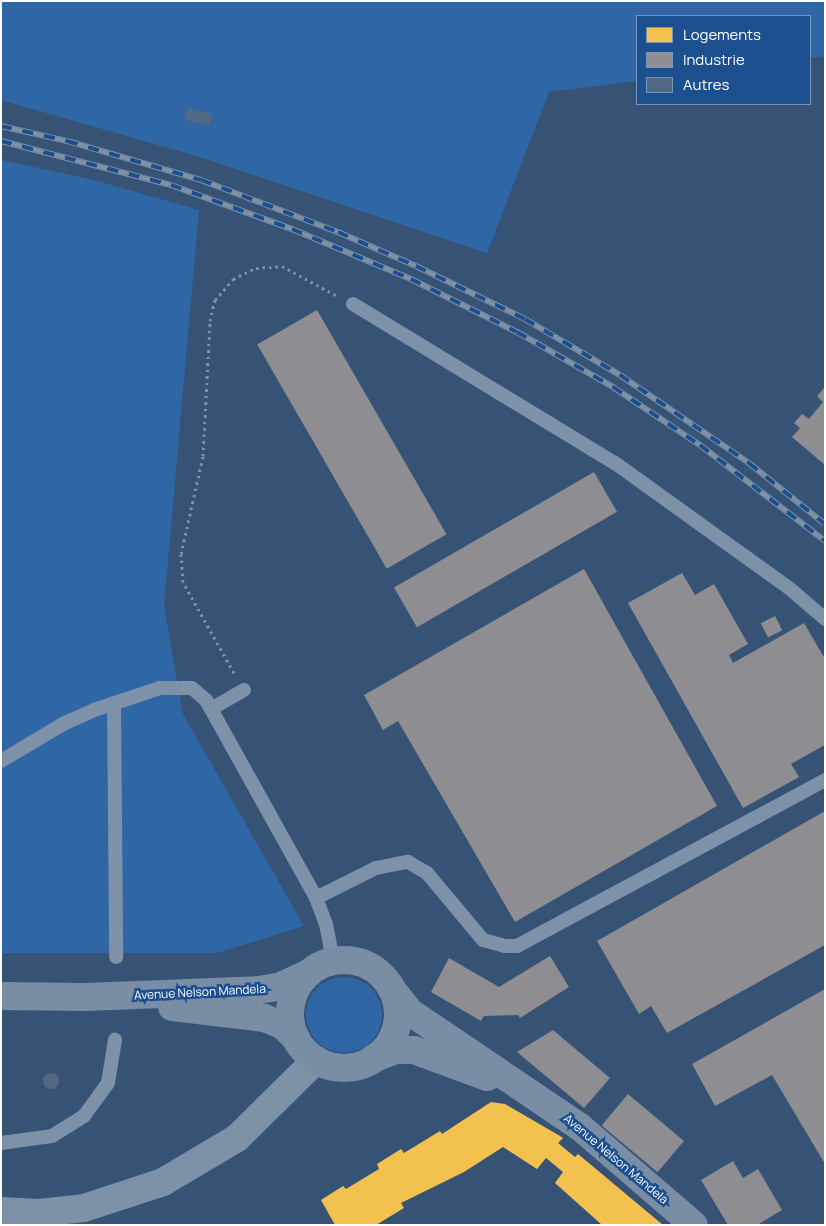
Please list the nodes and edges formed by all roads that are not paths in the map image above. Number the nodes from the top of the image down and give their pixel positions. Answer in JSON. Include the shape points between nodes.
{"nodes":[{"id":1,"x":353,"y":304,"type":"road end"},
{"id":2,"x":825,"y":619,"type":"edge"},
{"id":3,"x":244,"y":690,"type":"road end"},
{"id":4,"x":114,"y":703,"type":"junction"},
{"id":5,"x":211,"y":709,"type":"junction"},
{"id":6,"x":1,"y":761,"type":"edge"},
{"id":7,"x":825,"y":780,"type":"edge"},
{"id":8,"x":316,"y":898,"type":"junction"},
{"id":9,"x":116,"y":957,"type":"dead end"},
{"id":10,"x":322,"y":966,"type":"junction"},
{"id":11,"x":391,"y":988,"type":"junction"},
{"id":12,"x":1,"y":996,"type":"edge"},
{"id":13,"x":86,"y":997,"type":"junction"},
{"id":14,"x":296,"y":1038,"type":"junction"},
{"id":15,"x":115,"y":1040,"type":"dead end"},
{"id":16,"x":374,"y":1058,"type":"junction"},
{"id":17,"x":316,"y":1060,"type":"junction"},
{"id":18,"x":535,"y":1096,"type":"junction"},
{"id":19,"x":1,"y":1143,"type":"edge"},
{"id":20,"x":1,"y":1211,"type":"edge"},
{"id":21,"x":694,"y":1225,"type":"edge"}],
"edges":[{"from":1,"to":2,"type":"lane","via":[[622,467],[789,588]]},
{"from":3,"to":5,"type":"lane"},
{"from":4,"to":5,"type":"lane","via":[[160,688],[182,686],[200,694]]},
{"from":4,"to":6,"type":"lane","via":[[63,724]]},
{"from":4,"to":9,"type":"lane"},
{"from":5,"to":8,"type":"lane"},
{"from":7,"to":8,"type":"lane","via":[[517,946],[484,940],[427,873],[408,862],[376,868]]},
{"from":8,"to":10,"type":"lane","via":[[326,924]]},
{"from":10,"to":11,"type":"street","via":[[352,961],[370,967]]},
{"from":10,"to":13,"type":"street","name":"Avenue Nelson Mandela","via":[[282,986],[267,989]]},
{"from":10,"to":14,"type":"street","via":[[299,985],[292,1002],[290,1020]]},
{"from":11,"to":16,"type":"street","via":[[397,1006],[395,1030],[387,1046]]},
{"from":11,"to":18,"type":"street","name":"Avenue Nelson Mandela","via":[[418,1018]]},
{"from":12,"to":13,"type":"street","name":"Avenue Nelson Mandela"},
{"from":13,"to":14,"type":"street","name":"Avenue Nelson Mandela","via":[[264,1018],[282,1025]]},
{"from":14,"to":17,"type":"street"},
{"from":15,"to":19,"type":"lane","via":[[108,1083],[84,1116],[52,1136]]},
{"from":16,"to":17,"type":"street","via":[[345,1068]]},
{"from":16,"to":18,"type":"street","name":"Avenue Nelson Mandela","via":[[396,1050],[414,1050]]},
{"from":17,"to":20,"type":"street","via":[[238,1138],[163,1182],[84,1208],[39,1213]]},
{"from":18,"to":21,"type":"street","name":"Avenue Nelson Mandela","via":[[580,1127]]}]}
